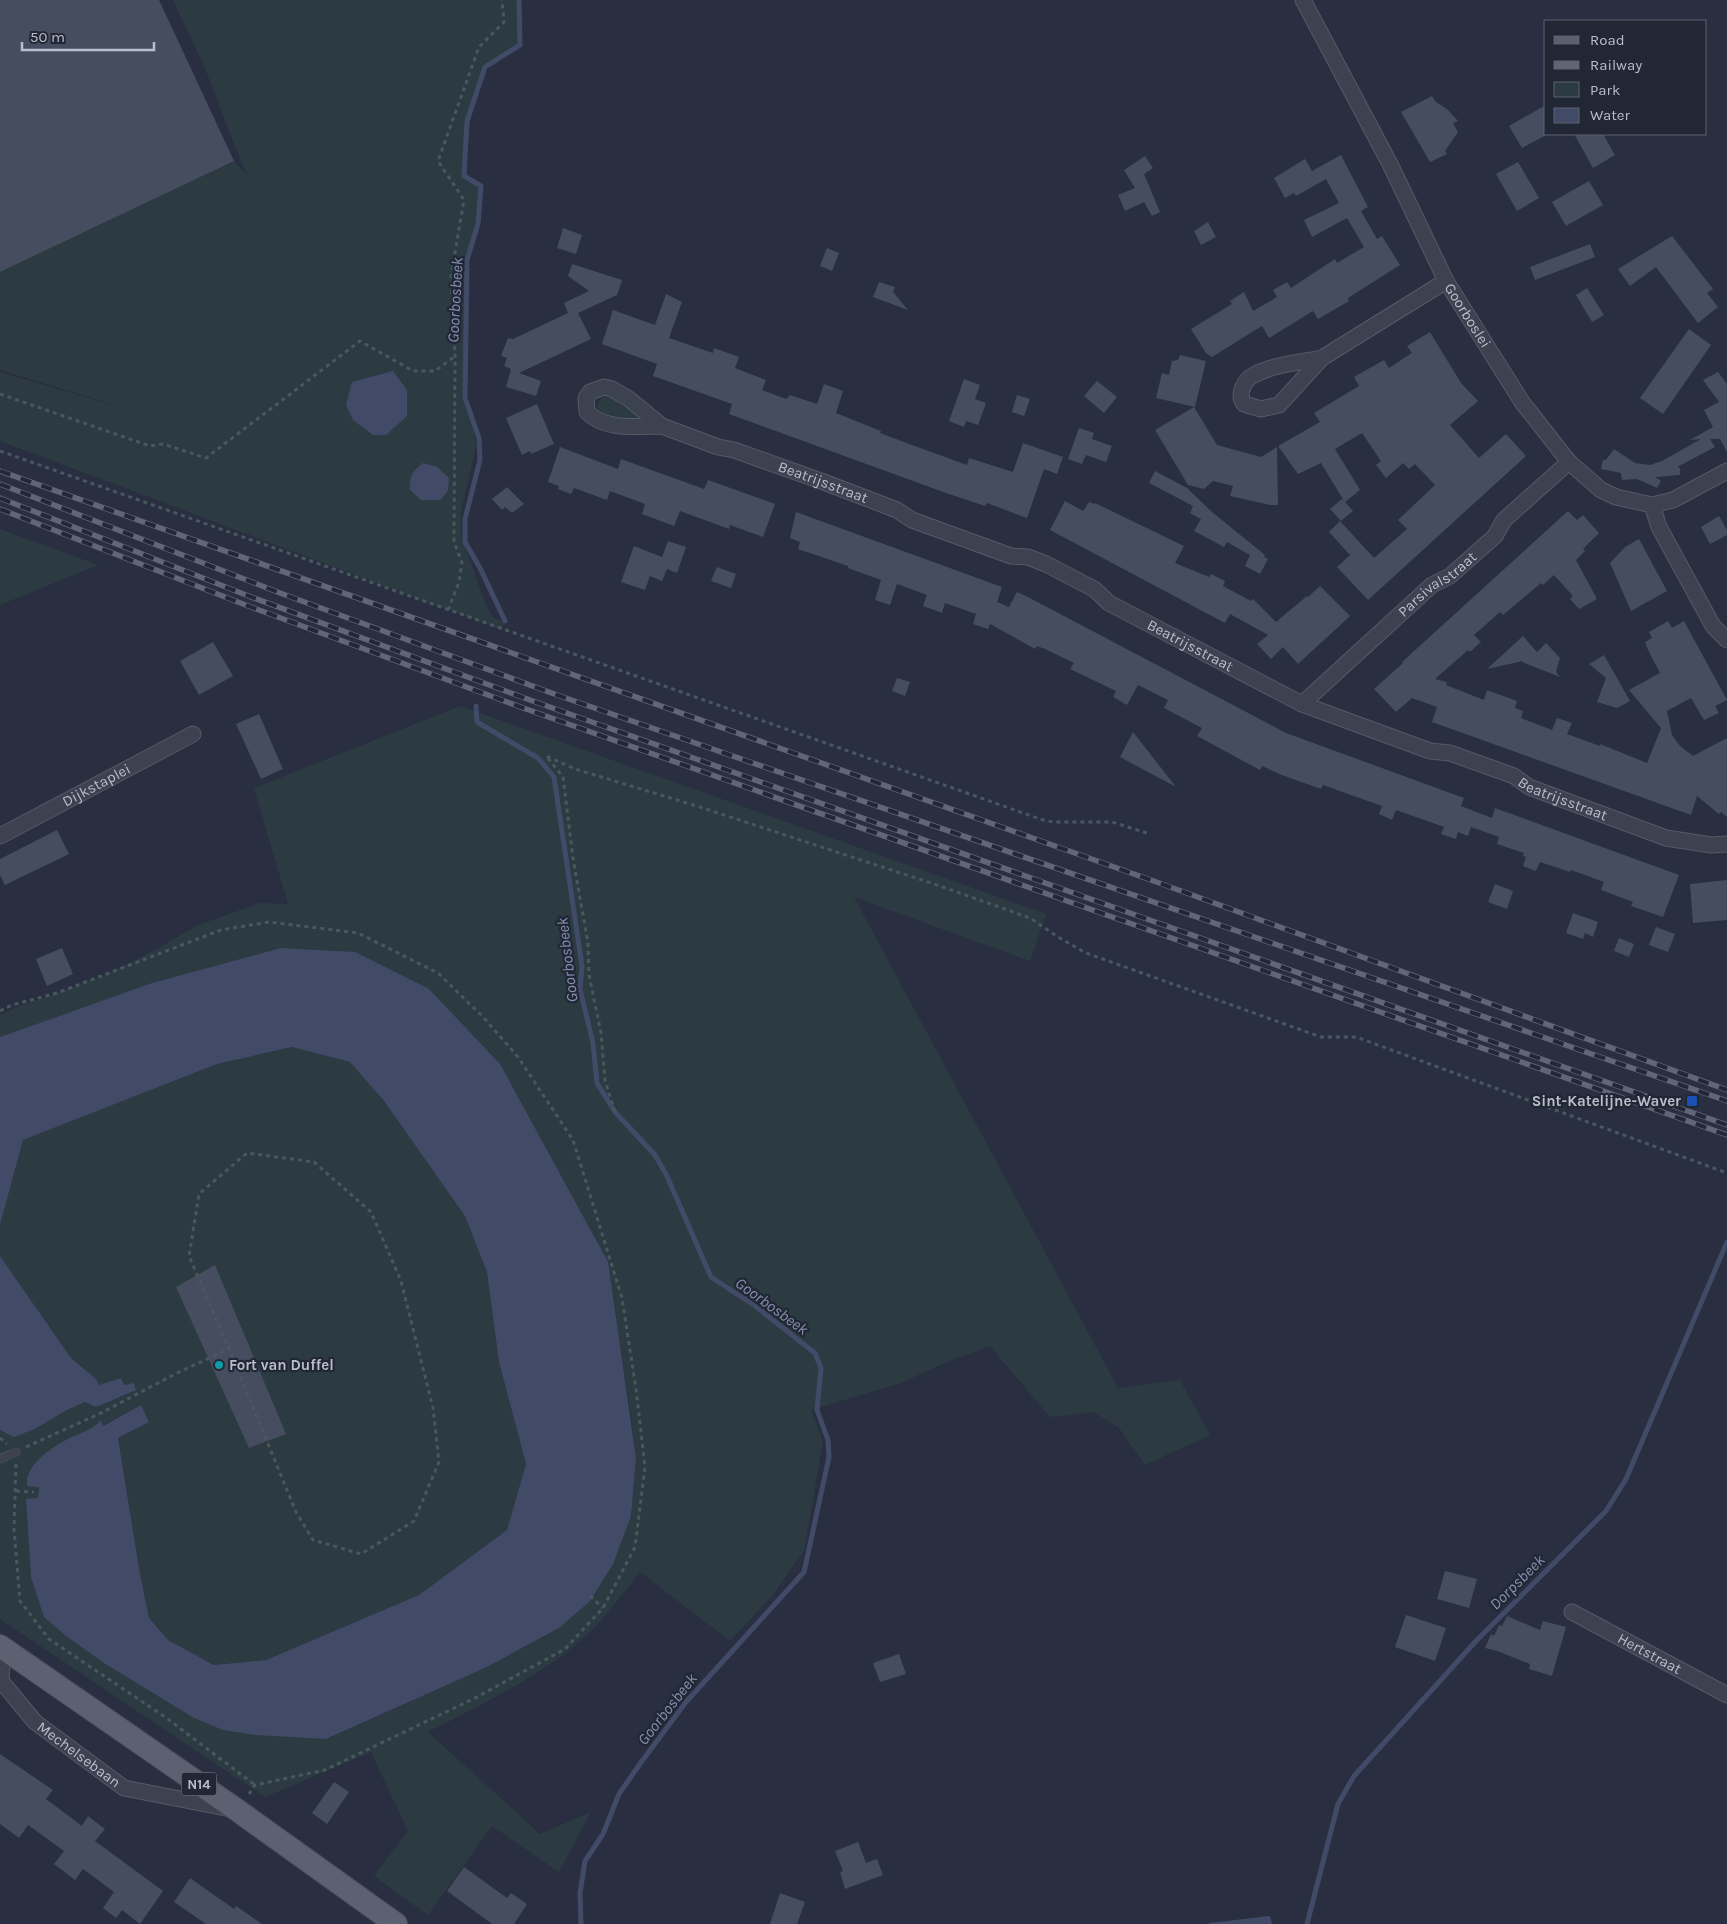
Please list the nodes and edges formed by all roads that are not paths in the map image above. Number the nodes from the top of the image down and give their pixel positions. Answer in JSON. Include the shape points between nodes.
{"nodes":[{"id":1,"x":1303,"y":0,"type":"edge"},
{"id":2,"x":1446,"y":281,"type":"junction"},
{"id":3,"x":1322,"y":358,"type":"junction"},
{"id":4,"x":662,"y":426,"type":"dead end"},
{"id":5,"x":1570,"y":462,"type":"junction"},
{"id":6,"x":1727,"y":471,"type":"edge"},
{"id":7,"x":1652,"y":505,"type":"junction"},
{"id":8,"x":1727,"y":640,"type":"edge"},
{"id":9,"x":1302,"y":704,"type":"junction"},
{"id":10,"x":193,"y":734,"type":"dead end"},
{"id":11,"x":0,"y":836,"type":"edge"},
{"id":12,"x":1727,"y":844,"type":"edge"},
{"id":13,"x":16,"y":1452,"type":"road end"},
{"id":14,"x":0,"y":1459,"type":"edge"},
{"id":15,"x":1572,"y":1612,"type":"dead end"},
{"id":16,"x":2,"y":1647,"type":"edge"},
{"id":17,"x":1727,"y":1695,"type":"edge"},
{"id":18,"x":237,"y":1810,"type":"junction"},
{"id":19,"x":396,"y":1924,"type":"edge"}],
"edges":[{"from":1,"to":2,"type":"street","name":"Goorboslei","via":[[1390,164]]},
{"from":2,"to":3,"type":"street"},
{"from":2,"to":5,"type":"street","name":"Goorboslei","via":[[1522,402]]},
{"from":3,"to":3,"type":"street","via":[[1253,375],[1241,392],[1241,400],[1244,404],[1261,408],[1280,405]]},
{"from":4,"to":9,"type":"street","name":"Beatrijsstraat","via":[[830,484],[897,510],[930,527],[1011,556],[1028,557],[1046,564],[1094,589],[1108,603]]},
{"from":5,"to":7,"type":"street","name":"Goorboslei","via":[[1601,490],[1616,498]]},
{"from":5,"to":9,"type":"street","name":"Parsivalstraat","via":[[1504,520],[1495,536],[1450,576],[1432,584]]},
{"from":6,"to":7,"type":"street","name":"Goorboslei","via":[[1674,500]]},
{"from":7,"to":8,"type":"street","via":[[1659,527],[1713,626]]},
{"from":9,"to":12,"type":"street","name":"Beatrijsstraat","via":[[1430,751],[1450,753],[1514,776],[1529,788],[1666,838],[1711,845]]},
{"from":10,"to":11,"type":"street","name":"Dijkstaplei"},
{"from":13,"to":14,"type":"lane"},
{"from":15,"to":17,"type":"street","name":"Hertstraat"},
{"from":16,"to":18,"type":"main road","name":"Mechelsebaan","number":"N14"},
{"from":16,"to":18,"type":"street","name":"Mechelsebaan","via":[[1,1681],[35,1722],[124,1788]]},
{"from":18,"to":19,"type":"main road","name":"Mechelsebaan","number":"N14"}]}
